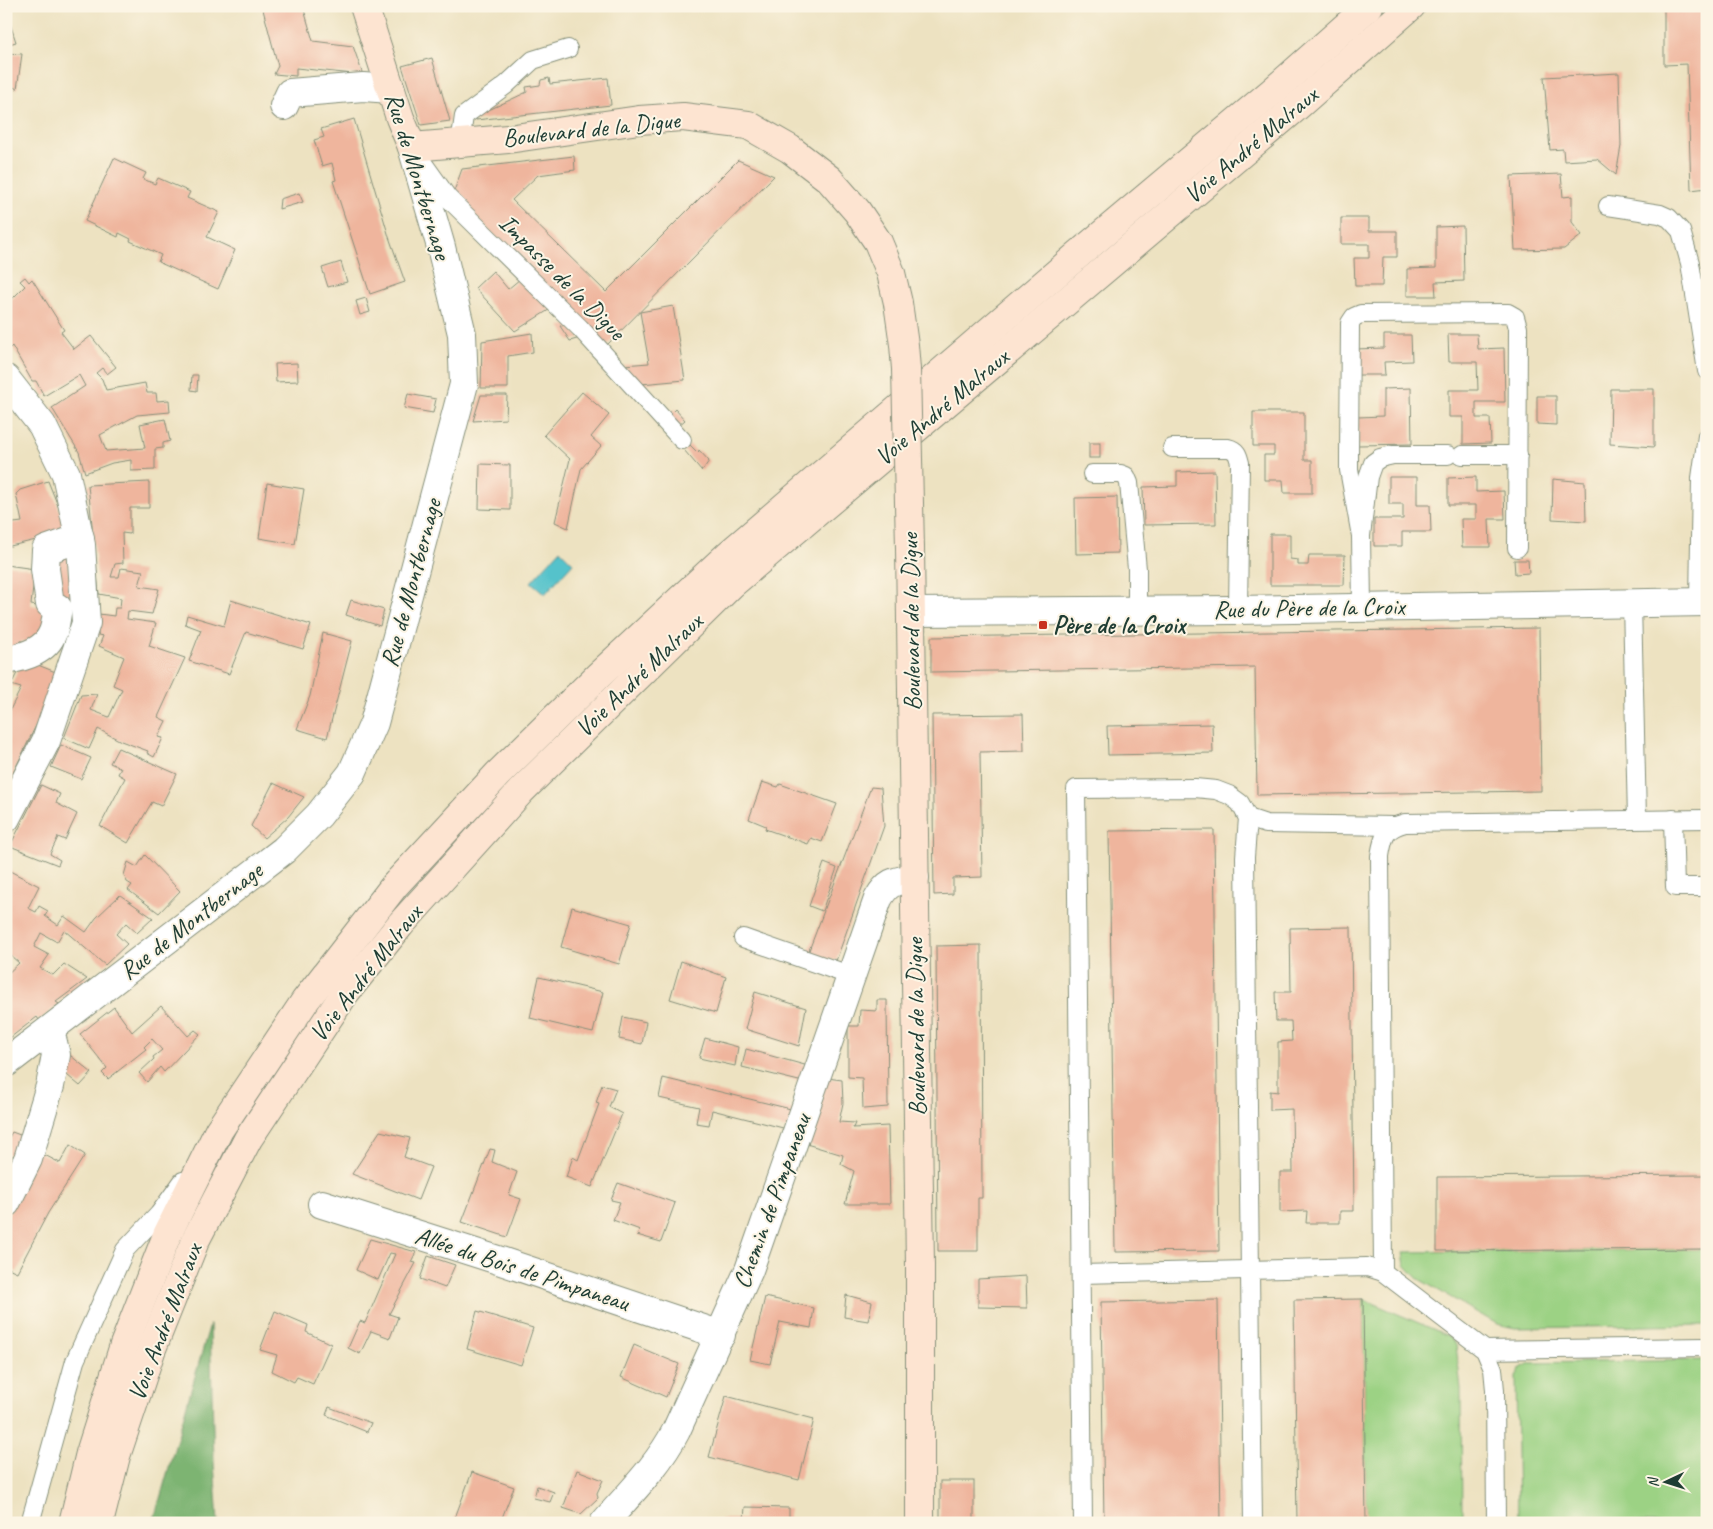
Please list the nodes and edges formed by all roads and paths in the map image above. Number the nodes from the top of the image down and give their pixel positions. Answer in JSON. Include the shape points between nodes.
{"nodes":[{"id":1,"x":364,"y":6,"type":"edge"},
{"id":2,"x":1369,"y":6,"type":"edge"},
{"id":3,"x":1411,"y":6,"type":"edge"},
{"id":4,"x":568,"y":49,"type":"dead end"},
{"id":5,"x":392,"y":89,"type":"junction"},
{"id":6,"x":282,"y":96,"type":"dead end"},
{"id":7,"x":460,"y":144,"type":"junction"},
{"id":8,"x":412,"y":147,"type":"junction"},
{"id":9,"x":1608,"y":206,"type":"dead end"},
{"id":10,"x":1707,"y":371,"type":"edge"},
{"id":11,"x":6,"y":379,"type":"edge"},
{"id":12,"x":1707,"y":436,"type":"edge"},
{"id":13,"x":682,"y":440,"type":"dead end"},
{"id":14,"x":1172,"y":448,"type":"dead end"},
{"id":15,"x":1518,"y":455,"type":"junction"},
{"id":16,"x":1092,"y":474,"type":"dead end"},
{"id":17,"x":1361,"y":536,"type":"junction"},
{"id":18,"x":80,"y":538,"type":"junction"},
{"id":19,"x":1516,"y":548,"type":"dead end"},
{"id":20,"x":1703,"y":602,"type":"edge"},
{"id":21,"x":1632,"y":603,"type":"junction"},
{"id":22,"x":1362,"y":607,"type":"junction"},
{"id":23,"x":1137,"y":609,"type":"junction"},
{"id":24,"x":1238,"y":610,"type":"junction"},
{"id":25,"x":911,"y":612,"type":"junction"},
{"id":26,"x":6,"y":660,"type":"edge"},
{"id":27,"x":6,"y":818,"type":"edge"},
{"id":28,"x":1248,"y":818,"type":"junction"},
{"id":29,"x":1637,"y":819,"type":"junction"},
{"id":30,"x":1673,"y":819,"type":"junction"},
{"id":31,"x":1707,"y":819,"type":"edge"},
{"id":32,"x":1395,"y":826,"type":"junction"},
{"id":33,"x":915,"y":878,"type":"junction"},
{"id":34,"x":1707,"y":887,"type":"edge"},
{"id":35,"x":743,"y":938,"type":"dead end"},
{"id":36,"x":852,"y":976,"type":"junction"},
{"id":37,"x":50,"y":1030,"type":"junction"},
{"id":38,"x":6,"y":1063,"type":"edge"},
{"id":39,"x":219,"y":1130,"type":"junction"},
{"id":40,"x":6,"y":1203,"type":"edge"},
{"id":41,"x":322,"y":1204,"type":"dead end"},
{"id":42,"x":1250,"y":1270,"type":"junction"},
{"id":43,"x":1383,"y":1272,"type":"junction"},
{"id":44,"x":1080,"y":1274,"type":"junction"},
{"id":45,"x":721,"y":1335,"type":"junction"},
{"id":46,"x":1707,"y":1347,"type":"edge"},
{"id":47,"x":1485,"y":1350,"type":"junction"},
{"id":48,"x":30,"y":1523,"type":"edge"},
{"id":49,"x":73,"y":1523,"type":"edge"},
{"id":50,"x":99,"y":1523,"type":"edge"},
{"id":51,"x":604,"y":1523,"type":"edge"},
{"id":52,"x":920,"y":1523,"type":"edge"},
{"id":53,"x":1083,"y":1523,"type":"edge"},
{"id":54,"x":1253,"y":1523,"type":"edge"},
{"id":55,"x":1496,"y":1523,"type":"edge"}],
"edges":[{"from":1,"to":5,"type":"main road","name":"Rue de Montbernage"},
{"from":2,"to":39,"type":"main road","name":"Voie André Malraux","via":[[728,555],[598,676],[498,774],[396,885],[305,1001]]},
{"from":3,"to":50,"type":"main road","name":"Voie André Malraux","via":[[1285,117],[732,584],[521,791],[400,924],[345,993],[248,1139],[195,1241],[150,1351],[116,1456]]},
{"from":4,"to":7,"type":"lane","via":[[533,60],[464,116]]},
{"from":5,"to":6,"type":"street","via":[[363,87]]},
{"from":5,"to":8,"type":"main road","name":"Rue de Montbernage"},
{"from":7,"to":8,"type":"main road","name":"Boulevard de la Digue"},
{"from":7,"to":25,"type":"main road","name":"Boulevard de la Digue","bridge":true,"via":[[683,117],[748,125],[790,149],[829,180],[873,235],[891,273],[898,303],[905,353]]},
{"from":8,"to":13,"type":"lane","name":"Impasse de la Digue","via":[[448,198],[580,328]]},
{"from":8,"to":37,"type":"street","name":"Rue de Montbernage","via":[[462,334],[464,384],[374,723],[352,772],[319,815],[284,850]]},
{"from":9,"to":10,"type":"lane","via":[[1660,214],[1682,231]]},
{"from":11,"to":18,"type":"street","via":[[42,425],[66,474]]},
{"from":12,"to":20,"type":"lane","via":[[1701,478]]},
{"from":14,"to":24,"type":"lane","via":[[1228,448],[1238,454]]},
{"from":15,"to":17,"type":"lane","via":[[1386,456],[1373,463],[1368,477]]},
{"from":15,"to":17,"type":"lane","via":[[1518,328],[1515,317],[1508,313],[1361,314],[1354,317],[1350,323],[1349,456]]},
{"from":15,"to":19,"type":"lane"},
{"from":16,"to":23,"type":"lane","via":[[1121,474],[1129,483],[1137,569]]},
{"from":17,"to":22,"type":"lane"},
{"from":18,"to":26,"type":"street","via":[[46,550],[50,604],[58,608],[53,632],[36,651]]},
{"from":18,"to":27,"type":"street","via":[[86,623],[46,741]]},
{"from":20,"to":21,"type":"street","name":"Rue du Père de la Croix"},
{"from":21,"to":22,"type":"street","name":"Rue du Père de la Croix"},
{"from":21,"to":29,"type":"lane"},
{"from":22,"to":24,"type":"street","name":"Rue du Père de la Croix"},
{"from":23,"to":24,"type":"street","name":"Rue du Père de la Croix"},
{"from":23,"to":25,"type":"street","name":"Rue du Père de la Croix"},
{"from":25,"to":33,"type":"main road","name":"Boulevard de la Digue"},
{"from":28,"to":32,"type":"lane","via":[[1266,824]]},
{"from":28,"to":42,"type":"lane","via":[[1245,857]]},
{"from":28,"to":44,"type":"lane","via":[[1240,803],[1216,790],[1076,789]]},
{"from":29,"to":30,"type":"lane"},
{"from":29,"to":32,"type":"lane","via":[[1405,823]]},
{"from":30,"to":31,"type":"lane"},
{"from":30,"to":34,"type":"lane","via":[[1675,887]]},
{"from":32,"to":43,"type":"lane","via":[[1386,834],[1380,856]]},
{"from":33,"to":36,"type":"street","name":"Chemin de Pimpaneau","via":[[893,882],[883,891]]},
{"from":33,"to":52,"type":"main road","name":"Boulevard de la Digue"},
{"from":35,"to":36,"type":"lane"},
{"from":36,"to":45,"type":"street","name":"Chemin de Pimpaneau","via":[[749,1270]]},
{"from":37,"to":38,"type":"street","name":"Rue de Montbernage"},
{"from":37,"to":40,"type":"street","via":[[56,1055],[50,1086],[28,1159]]},
{"from":39,"to":48,"type":"lane","via":[[159,1214],[125,1250],[75,1361]]},
{"from":39,"to":49,"type":"main road","name":"Voie André Malraux","via":[[167,1235],[124,1345],[90,1453]]},
{"from":41,"to":45,"type":"street","name":"Allée du Bois de Pimpaneau"},
{"from":42,"to":43,"type":"lane","via":[[1367,1267]]},
{"from":42,"to":44,"type":"lane"},
{"from":42,"to":54,"type":"lane"},
{"from":43,"to":47,"type":"lane"},
{"from":44,"to":53,"type":"lane"},
{"from":45,"to":51,"type":"street","name":"Chemin de Pimpaneau","via":[[667,1448]]},
{"from":46,"to":47,"type":"lane"},
{"from":47,"to":55,"type":"lane","via":[[1493,1369],[1495,1390]]}]}
